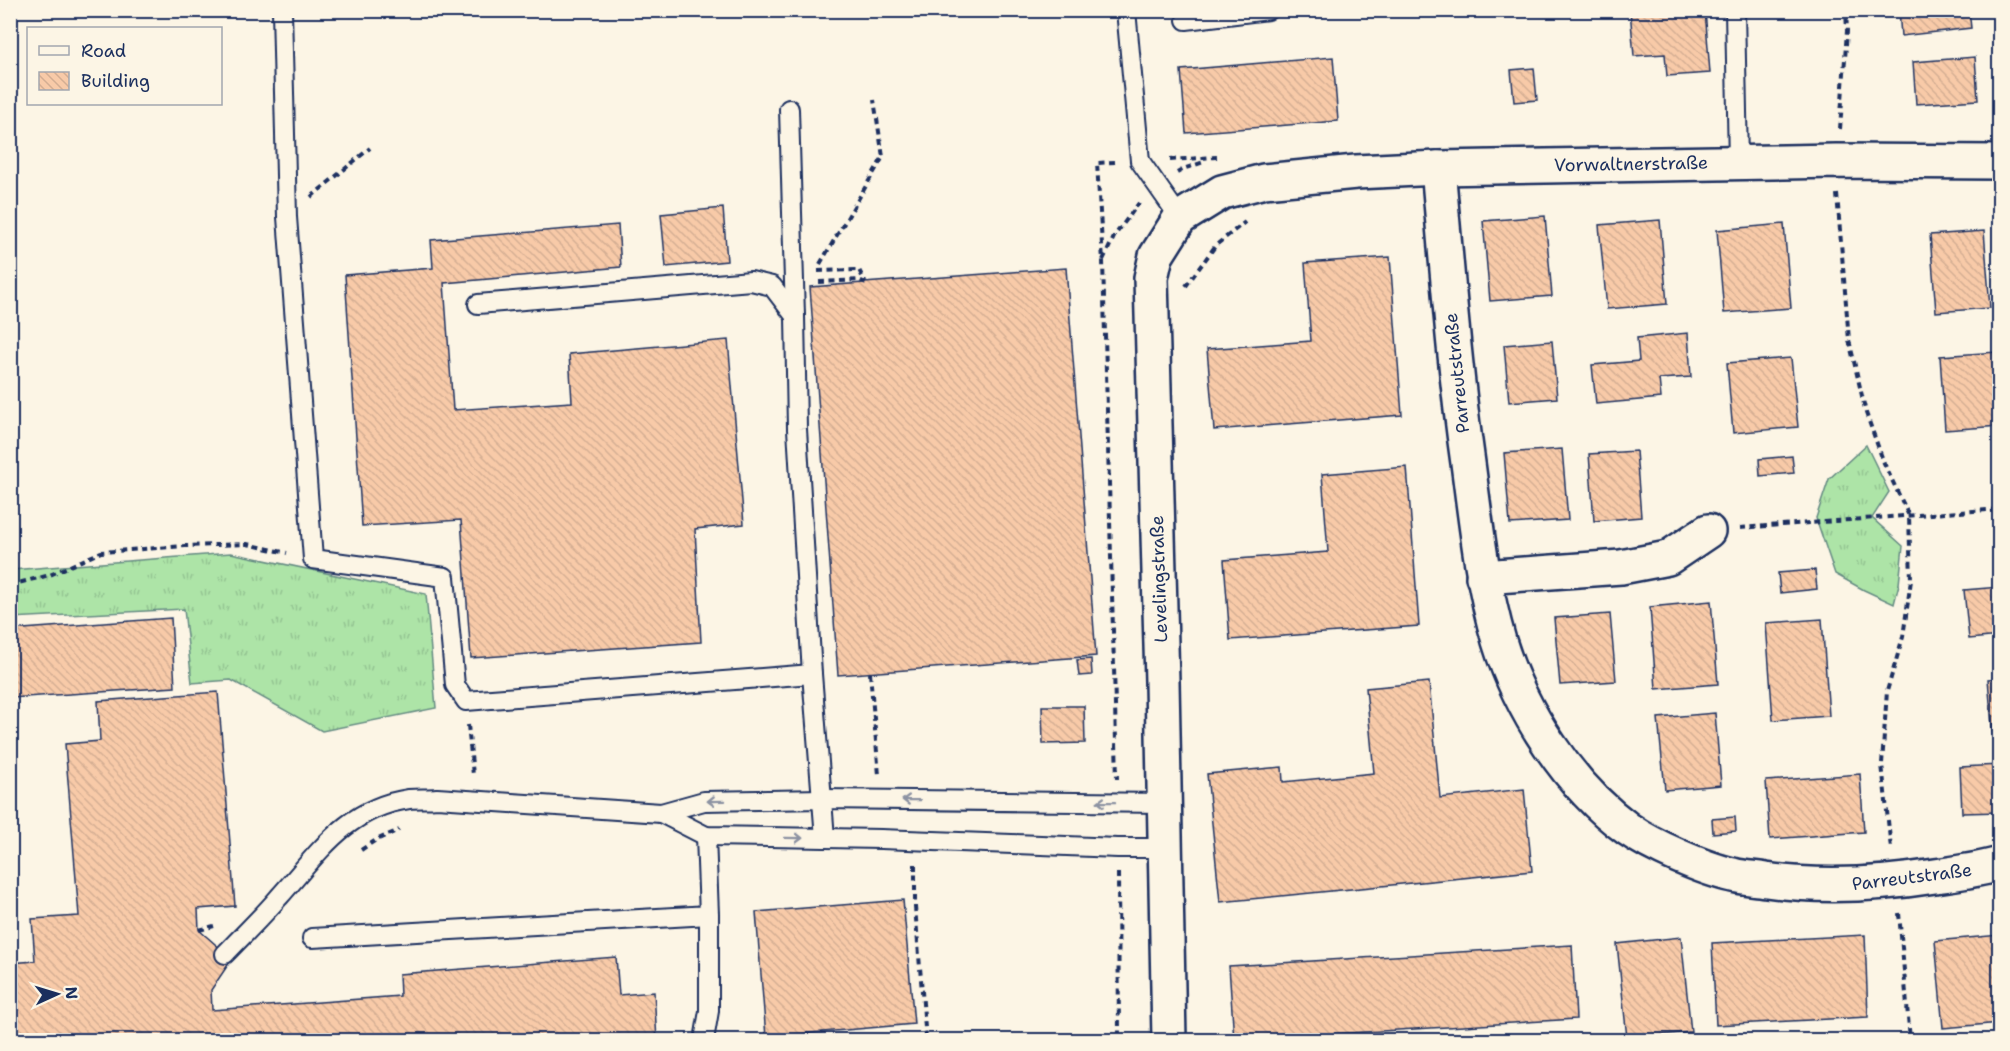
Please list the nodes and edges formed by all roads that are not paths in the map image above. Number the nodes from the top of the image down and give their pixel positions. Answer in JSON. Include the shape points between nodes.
{"nodes":[{"id":1,"x":282,"y":10,"type":"edge"},
{"id":2,"x":1126,"y":10,"type":"edge"},
{"id":3,"x":1268,"y":10,"type":"edge"},
{"id":4,"x":1735,"y":10,"type":"edge"},
{"id":5,"x":1186,"y":20,"type":"dead end"},
{"id":6,"x":789,"y":109,"type":"dead end"},
{"id":7,"x":1738,"y":162,"type":"junction"},
{"id":8,"x":2000,"y":162,"type":"edge"},
{"id":9,"x":1438,"y":168,"type":"junction"},
{"id":10,"x":1264,"y":181,"type":"joint"},
{"id":11,"x":1180,"y":218,"type":"junction"},
{"id":12,"x":805,"y":278,"type":"junction"},
{"id":13,"x":772,"y":286,"type":"junction"},
{"id":14,"x":478,"y":304,"type":"dead end"},
{"id":15,"x":795,"y":316,"type":"junction"},
{"id":16,"x":1708,"y":531,"type":"road end"},
{"id":17,"x":1483,"y":577,"type":"junction"},
{"id":18,"x":812,"y":674,"type":"junction"},
{"id":19,"x":822,"y":799,"type":"junction"},
{"id":20,"x":1164,"y":803,"type":"junction"},
{"id":21,"x":661,"y":813,"type":"junction"},
{"id":22,"x":706,"y":836,"type":"junction"},
{"id":23,"x":825,"y":838,"type":"junction"},
{"id":24,"x":1165,"y":848,"type":"junction"},
{"id":25,"x":2000,"y":864,"type":"edge"},
{"id":26,"x":709,"y":915,"type":"junction"},
{"id":27,"x":312,"y":938,"type":"dead end"},
{"id":28,"x":225,"y":954,"type":"dead end"},
{"id":29,"x":704,"y":1041,"type":"edge"},
{"id":30,"x":1169,"y":1041,"type":"edge"}],
"edges":[{"from":1,"to":18,"type":"lane","via":[[287,217],[313,559],[445,577],[454,685],[466,701]]},
{"from":2,"to":11,"type":"lane","via":[[1140,161]]},
{"from":3,"to":5,"type":"lane"},
{"from":4,"to":7,"type":"lane"},
{"from":6,"to":12,"type":"lane"},
{"from":7,"to":8,"type":"street","name":"Vorwaltnerstraße"},
{"from":7,"to":9,"type":"street","name":"Vorwaltnerstraße"},
{"from":9,"to":10,"type":"street","name":"Vorwaltnerstraße"},
{"from":9,"to":17,"type":"street","name":"Parreutstraße","via":[[1457,382]]},
{"from":10,"to":11,"type":"street","name":"Levelingstraße","via":[[1222,192]]},
{"from":11,"to":20,"type":"street","name":"Levelingstraße","via":[[1156,256],[1151,278]]},
{"from":12,"to":13,"type":"lane"},
{"from":12,"to":15,"type":"lane"},
{"from":13,"to":14,"type":"lane","via":[[752,281]]},
{"from":13,"to":15,"type":"lane"},
{"from":15,"to":18,"type":"lane","via":[[797,429]]},
{"from":16,"to":17,"type":"street","via":[[1659,560],[1621,567]]},
{"from":17,"to":25,"type":"street","name":"Parreutstraße","via":[[1500,643],[1523,701],[1554,751],[1589,795],[1629,830],[1676,855],[1732,875],[1790,884],[1895,883]]},
{"from":18,"to":19,"type":"lane"},
{"from":20,"to":19,"type":"lane","one_way":true},
{"from":19,"to":21,"type":"lane","one_way":true,"via":[[704,801]]},
{"from":19,"to":23,"type":"lane"},
{"from":20,"to":24,"type":"street","name":"Levelingstraße"},
{"from":21,"to":22,"type":"lane"},
{"from":21,"to":28,"type":"lane","via":[[437,798],[409,799],[379,807],[355,818],[334,835]]},
{"from":22,"to":23,"type":"lane","one_way":true},
{"from":22,"to":26,"type":"lane"},
{"from":23,"to":24,"type":"lane"},
{"from":24,"to":30,"type":"street","name":"Levelingstraße"},
{"from":26,"to":27,"type":"lane"},
{"from":26,"to":29,"type":"lane","via":[[709,1011]]}]}
